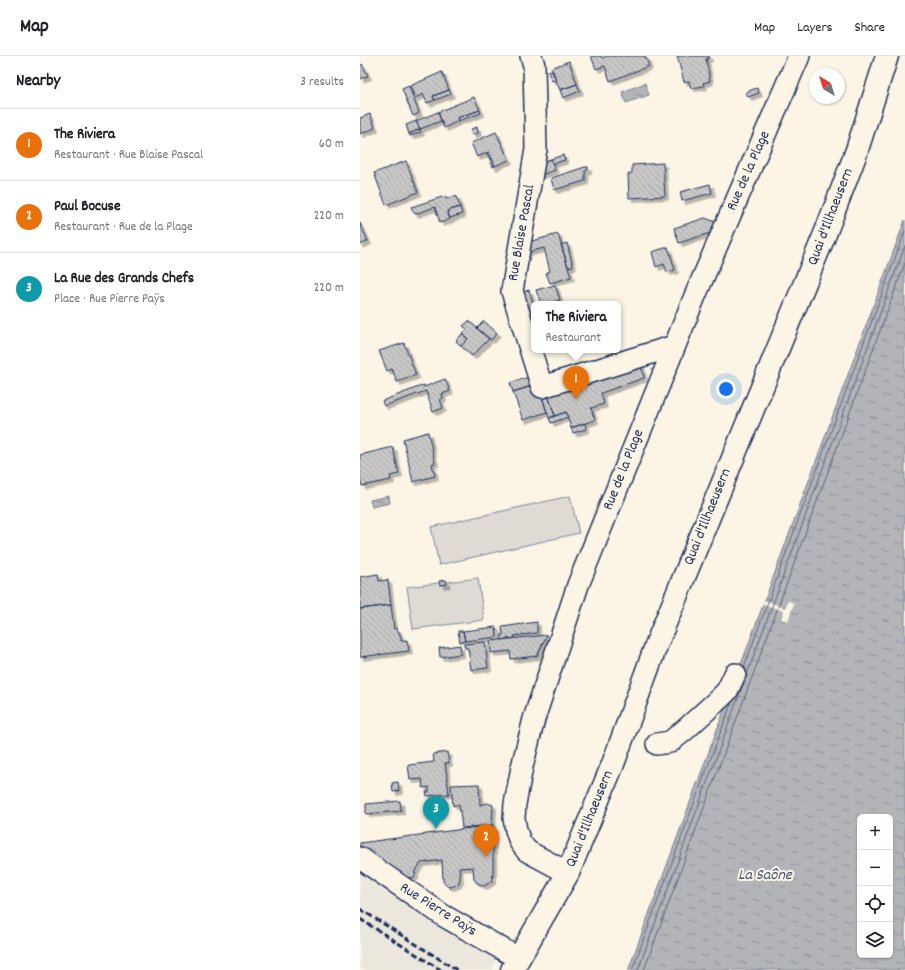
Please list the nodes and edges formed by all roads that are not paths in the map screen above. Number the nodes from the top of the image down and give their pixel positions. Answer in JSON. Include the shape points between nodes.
{"nodes":[{"id":1,"x":531,"y":56,"type":"edge"},
{"id":2,"x":799,"y":56,"type":"edge"},
{"id":3,"x":887,"y":56,"type":"edge"},
{"id":4,"x":674,"y":346,"type":"junction"},
{"id":5,"x":531,"y":352,"type":"edge"},
{"id":6,"x":531,"y":353,"type":"edge"},
{"id":7,"x":735,"y":674,"type":"dead end"},
{"id":8,"x":657,"y":744,"type":"dead end"},
{"id":9,"x":360,"y":858,"type":"edge"},
{"id":10,"x":568,"y":873,"type":"junction"},
{"id":11,"x":515,"y":964,"type":"edge"}],
"edges":[{"from":1,"to":5,"type":"street","name":"Rue Blaise Pascal","via":[[534,65],[536,149],[512,291]]},
{"from":2,"to":4,"type":"street","name":"Rue de la Plage"},
{"from":3,"to":10,"type":"main road","name":"Quai d'Illhaeusern","via":[[856,153],[825,234],[656,643],[612,764]]},
{"from":4,"to":6,"type":"street","name":"Rue Blaise Pascal","via":[[542,387]]},
{"from":4,"to":10,"type":"street","name":"Rue de la Plage","via":[[578,585],[534,719],[515,804],[514,818],[520,842],[527,851]]},
{"from":7,"to":8,"type":"street","via":[[720,698],[686,729],[670,742]]},
{"from":9,"to":11,"type":"street","name":"Rue Pierre Paÿs"},
{"from":10,"to":11,"type":"main road","name":"Quai d'Illhaeusern"}]}
